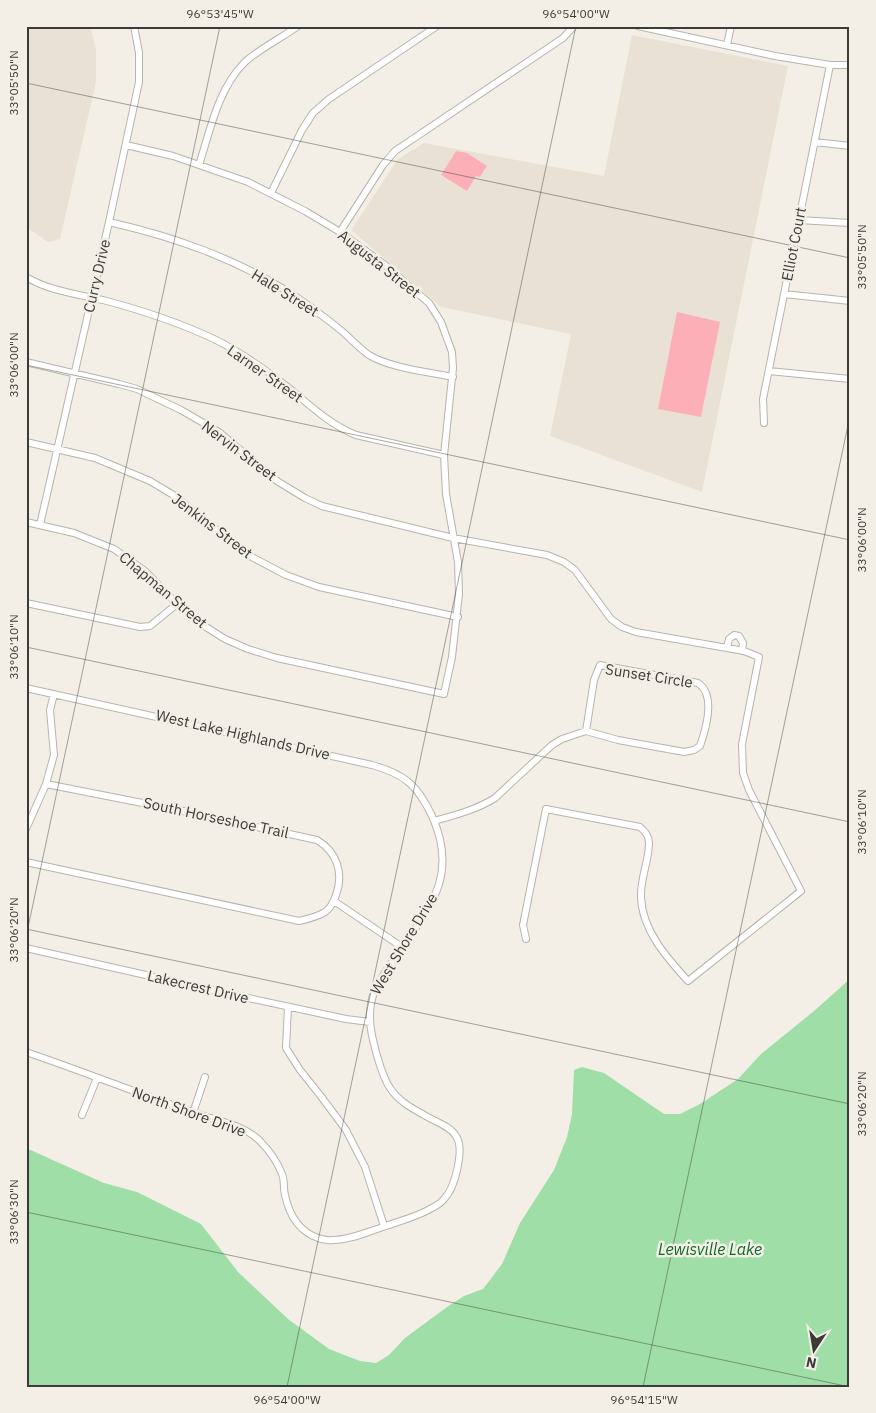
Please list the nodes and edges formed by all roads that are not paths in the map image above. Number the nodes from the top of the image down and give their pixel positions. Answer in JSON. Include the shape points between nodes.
{"nodes":[{"id":1,"x":134,"y":26,"type":"edge"},
{"id":2,"x":298,"y":26,"type":"edge"},
{"id":3,"x":437,"y":26,"type":"edge"},
{"id":4,"x":574,"y":26,"type":"edge"},
{"id":5,"x":638,"y":26,"type":"edge"},
{"id":6,"x":731,"y":26,"type":"edge"},
{"id":7,"x":727,"y":45,"type":"junction"},
{"id":8,"x":830,"y":65,"type":"junction"},
{"id":9,"x":850,"y":65,"type":"edge"},
{"id":10,"x":815,"y":142,"type":"junction"},
{"id":11,"x":126,"y":145,"type":"junction"},
{"id":12,"x":850,"y":146,"type":"edge"},
{"id":13,"x":199,"y":164,"type":"junction"},
{"id":14,"x":271,"y":193,"type":"junction"},
{"id":15,"x":799,"y":220,"type":"junction"},
{"id":16,"x":109,"y":222,"type":"junction"},
{"id":17,"x":850,"y":224,"type":"edge"},
{"id":18,"x":340,"y":232,"type":"junction"},
{"id":19,"x":26,"y":277,"type":"edge"},
{"id":20,"x":784,"y":294,"type":"junction"},
{"id":21,"x":92,"y":298,"type":"junction"},
{"id":22,"x":850,"y":301,"type":"edge"},
{"id":23,"x":26,"y":362,"type":"edge"},
{"id":24,"x":769,"y":371,"type":"junction"},
{"id":25,"x":74,"y":373,"type":"junction"},
{"id":26,"x":453,"y":377,"type":"junction"},
{"id":27,"x":850,"y":379,"type":"edge"},
{"id":28,"x":764,"y":423,"type":"dead end"},
{"id":29,"x":26,"y":442,"type":"edge"},
{"id":30,"x":57,"y":450,"type":"junction"},
{"id":31,"x":444,"y":455,"type":"junction"},
{"id":32,"x":26,"y":522,"type":"edge"},
{"id":33,"x":40,"y":525,"type":"junction"},
{"id":34,"x":452,"y":538,"type":"junction"},
{"id":35,"x":26,"y":602,"type":"edge"},
{"id":36,"x":177,"y":604,"type":"junction"},
{"id":37,"x":458,"y":617,"type":"junction"},
{"id":38,"x":727,"y":648,"type":"junction"},
{"id":39,"x":742,"y":651,"type":"junction"},
{"id":40,"x":26,"y":688,"type":"edge"},
{"id":41,"x":54,"y":694,"type":"junction"},
{"id":42,"x":444,"y":694,"type":"joint"},
{"id":43,"x":586,"y":731,"type":"junction"},
{"id":44,"x":46,"y":784,"type":"junction"},
{"id":45,"x":434,"y":822,"type":"junction"},
{"id":46,"x":26,"y":829,"type":"edge"},
{"id":47,"x":26,"y":862,"type":"edge"},
{"id":48,"x":334,"y":901,"type":"junction"},
{"id":49,"x":526,"y":939,"type":"dead end"},
{"id":50,"x":402,"y":947,"type":"junction"},
{"id":51,"x":26,"y":948,"type":"edge"},
{"id":52,"x":288,"y":1007,"type":"junction"},
{"id":53,"x":370,"y":1022,"type":"junction"},
{"id":54,"x":26,"y":1052,"type":"edge"},
{"id":55,"x":206,"y":1077,"type":"dead end"},
{"id":56,"x":97,"y":1078,"type":"junction"},
{"id":57,"x":193,"y":1113,"type":"junction"},
{"id":58,"x":82,"y":1115,"type":"dead end"},
{"id":59,"x":384,"y":1226,"type":"junction"}],
"edges":[{"from":1,"to":11,"type":"street","name":"Curry Drive","via":[[139,53],[139,82]]},
{"from":2,"to":13,"type":"street","via":[[244,63],[229,82]]},
{"from":3,"to":14,"type":"street","via":[[313,113]]},
{"from":4,"to":18,"type":"street","via":[[562,38],[395,151]]},
{"from":5,"to":7,"type":"street"},
{"from":6,"to":7,"type":"street"},
{"from":7,"to":8,"type":"street"},
{"from":8,"to":9,"type":"street"},
{"from":8,"to":10,"type":"street","name":"Elliot Court"},
{"from":10,"to":12,"type":"street"},
{"from":10,"to":15,"type":"street","name":"Elliot Court"},
{"from":11,"to":13,"type":"street","name":"Augusta Street"},
{"from":11,"to":16,"type":"street","name":"Curry Drive"},
{"from":13,"to":14,"type":"street","name":"Augusta Street"},
{"from":14,"to":18,"type":"street","name":"Augusta Street"},
{"from":15,"to":17,"type":"street"},
{"from":15,"to":20,"type":"street","name":"Elliot Court"},
{"from":16,"to":21,"type":"street","name":"Curry Drive"},
{"from":16,"to":26,"type":"street","name":"Hale Street","via":[[163,235],[230,261],[303,302],[381,361]]},
{"from":18,"to":26,"type":"street","name":"Augusta Street","via":[[429,303],[448,338]]},
{"from":19,"to":21,"type":"street","name":"Larner Street","via":[[57,290]]},
{"from":20,"to":22,"type":"street"},
{"from":20,"to":24,"type":"street","name":"Elliot Court"},
{"from":21,"to":25,"type":"street","name":"Curry Drive"},
{"from":21,"to":31,"type":"street","name":"Larner Street","via":[[167,318],[215,340],[285,385],[323,418],[343,430]]},
{"from":23,"to":25,"type":"street","name":"Nervin Street"},
{"from":24,"to":27,"type":"street"},
{"from":24,"to":28,"type":"street","name":"Elliot Court","via":[[763,399]]},
{"from":25,"to":30,"type":"street","name":"Curry Drive"},
{"from":25,"to":34,"type":"street","name":"Nervin Street","via":[[137,389],[181,410],[219,432],[277,481],[314,502],[334,510]]},
{"from":26,"to":31,"type":"street","name":"Augusta Street"},
{"from":29,"to":30,"type":"street","name":"Jenkins Street"},
{"from":30,"to":33,"type":"street","name":"Curry Drive"},
{"from":30,"to":37,"type":"street","name":"Jenkins Street","via":[[95,458],[150,481],[248,555],[286,575],[319,586]]},
{"from":31,"to":34,"type":"street","name":"Augusta Street"},
{"from":32,"to":33,"type":"street","name":"Chapman Street"},
{"from":33,"to":36,"type":"street","name":"Chapman Street","via":[[74,533],[114,549],[145,571]]},
{"from":34,"to":37,"type":"street","name":"Augusta Street","via":[[458,562]]},
{"from":34,"to":38,"type":"street","name":"Nervin Street","via":[[547,555],[574,570],[611,619],[622,627]]},
{"from":35,"to":36,"type":"street","via":[[140,627],[150,626]]},
{"from":36,"to":42,"type":"street","name":"Chapman Street","via":[[218,635],[248,650]]},
{"from":37,"to":42,"type":"street","name":"Augusta Street"},
{"from":38,"to":39,"type":"street","name":"Nervin Street"},
{"from":38,"to":39,"type":"street","via":[[729,639],[739,636],[743,642]]},
{"from":39,"to":49,"type":"street","via":[[759,657],[742,744],[743,773],[801,891],[688,981],[652,936],[645,920],[641,898],[649,843],[644,830],[546,809],[522,925]]},
{"from":40,"to":41,"type":"street","name":"West Lake Highlands Drive"},
{"from":41,"to":44,"type":"street","via":[[50,710],[54,755]]},
{"from":41,"to":45,"type":"street","name":"West Lake Highlands Drive","via":[[389,769],[418,791]]},
{"from":43,"to":43,"type":"street","name":"Sunset Circle","via":[[594,680],[600,666],[704,687],[708,707],[703,738],[694,750],[684,752]]},
{"from":43,"to":45,"type":"street","via":[[552,745],[486,804]]},
{"from":44,"to":46,"type":"street"},
{"from":44,"to":48,"type":"street","name":"South Horseshoe Trail","via":[[317,840],[334,855],[339,869]]},
{"from":45,"to":50,"type":"street","name":"West Shore Drive","via":[[444,864],[442,876],[429,907]]},
{"from":47,"to":48,"type":"street","via":[[299,921],[325,912]]},
{"from":48,"to":50,"type":"street"},
{"from":50,"to":53,"type":"street","name":"West Shore Drive","via":[[372,994]]},
{"from":51,"to":52,"type":"street","name":"Lakecrest Drive"},
{"from":52,"to":53,"type":"street","name":"Lakecrest Drive"},
{"from":52,"to":59,"type":"street","via":[[286,1048],[346,1130],[364,1167]]},
{"from":53,"to":59,"type":"street","name":"West Shore Drive","via":[[390,1090],[409,1107],[451,1130],[460,1142],[458,1167],[445,1199],[428,1210]]},
{"from":54,"to":56,"type":"street","name":"North Shore Drive"},
{"from":55,"to":57,"type":"street"},
{"from":56,"to":57,"type":"street","name":"North Shore Drive"},
{"from":56,"to":58,"type":"street"},
{"from":57,"to":59,"type":"street","name":"North Shore Drive","via":[[237,1127],[256,1137],[273,1156],[282,1173],[284,1194],[293,1218],[310,1234],[332,1241]]}]}
